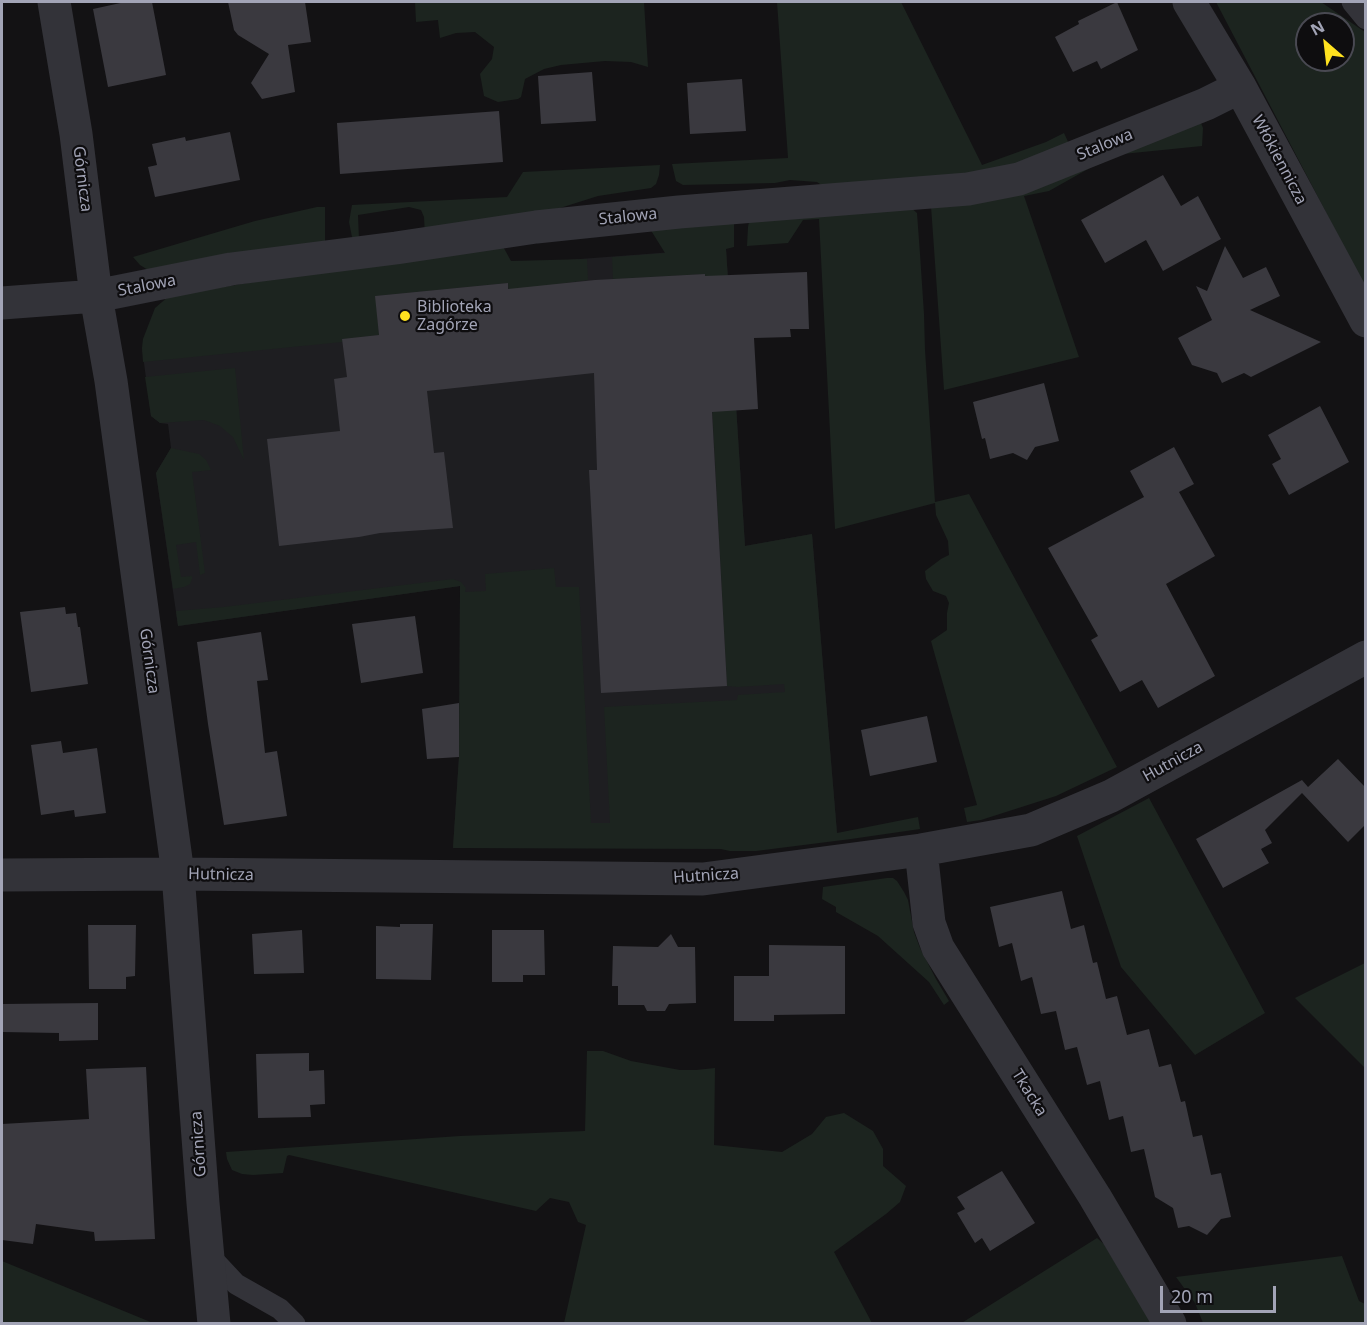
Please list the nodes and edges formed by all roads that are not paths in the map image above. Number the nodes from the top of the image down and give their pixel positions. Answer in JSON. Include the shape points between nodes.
{"nodes":[{"id":1,"x":54,"y":2,"type":"edge"},
{"id":2,"x":1189,"y":2,"type":"edge"},
{"id":3,"x":1352,"y":2,"type":"edge"},
{"id":4,"x":1365,"y":19,"type":"edge"},
{"id":5,"x":1240,"y":87,"type":"junction"},
{"id":6,"x":96,"y":296,"type":"junction"},
{"id":7,"x":2,"y":303,"type":"edge"},
{"id":8,"x":1365,"y":321,"type":"edge"},
{"id":9,"x":1365,"y":657,"type":"edge"},
{"id":10,"x":921,"y":850,"type":"junction"},
{"id":11,"x":178,"y":874,"type":"junction"},
{"id":12,"x":2,"y":875,"type":"edge"},
{"id":13,"x":208,"y":1254,"type":"junction"},
{"id":14,"x":214,"y":1323,"type":"edge"},
{"id":15,"x":295,"y":1323,"type":"edge"},
{"id":16,"x":1170,"y":1323,"type":"edge"}],
"edges":[{"from":1,"to":6,"type":"street","name":"Górnicza","via":[[76,134]]},
{"from":2,"to":5,"type":"street","name":"Włókiennicza"},
{"from":3,"to":4,"type":"lane"},
{"from":5,"to":6,"type":"street","name":"Stalowa","via":[[1019,180],[968,189],[536,227],[231,269]]},
{"from":5,"to":8,"type":"street","name":"Włókiennicza"},
{"from":6,"to":7,"type":"street","name":"Stalowa"},
{"from":6,"to":11,"type":"street","name":"Górnicza"},
{"from":9,"to":10,"type":"street","name":"Hutnicza","via":[[1111,796],[1031,830]]},
{"from":10,"to":11,"type":"street","name":"Hutnicza","via":[[703,879]]},
{"from":10,"to":16,"type":"street","name":"Tkacka","via":[[929,923],[938,948]]},
{"from":11,"to":12,"type":"street","name":"Hutnicza"},
{"from":11,"to":13,"type":"street","name":"Górnicza"},
{"from":13,"to":14,"type":"street","name":"Górnicza"},
{"from":13,"to":15,"type":"lane","via":[[236,1284],[280,1309]]}]}
